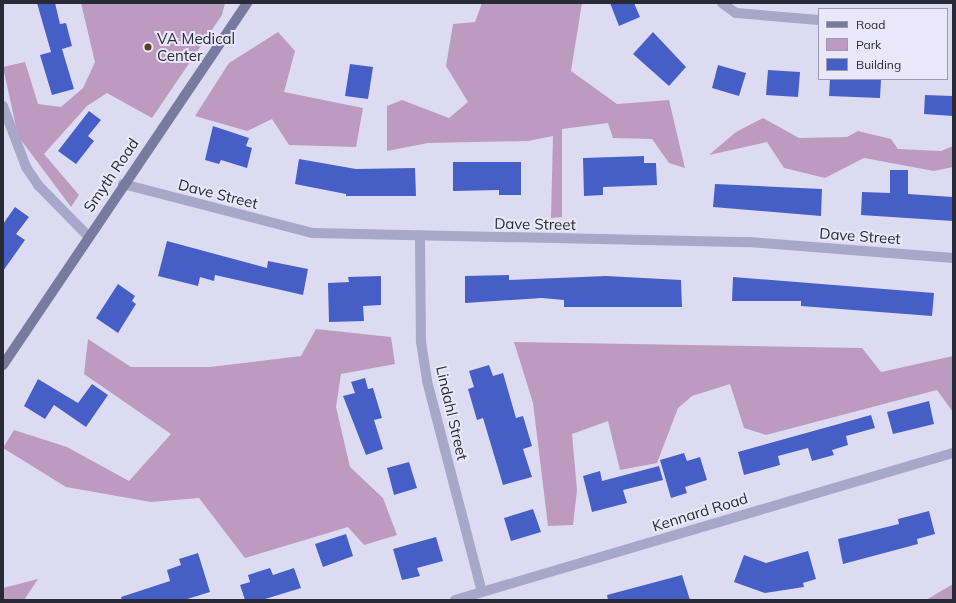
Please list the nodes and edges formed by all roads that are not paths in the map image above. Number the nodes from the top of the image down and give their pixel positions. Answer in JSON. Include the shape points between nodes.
{"nodes":[{"id":1,"x":247,"y":3,"type":"edge"},
{"id":2,"x":722,"y":3,"type":"edge"},
{"id":3,"x":818,"y":20,"type":"edge"},
{"id":4,"x":3,"y":106,"type":"edge"},
{"id":5,"x":123,"y":184,"type":"junction"},
{"id":6,"x":88,"y":236,"type":"junction"},
{"id":7,"x":420,"y":237,"type":"junction"},
{"id":8,"x":953,"y":258,"type":"edge"},
{"id":9,"x":3,"y":365,"type":"edge"},
{"id":10,"x":953,"y":452,"type":"edge"},
{"id":11,"x":482,"y":592,"type":"junction"},
{"id":12,"x":455,"y":600,"type":"edge"}],
"edges":[{"from":1,"to":5,"type":"street","name":"Smyth Road"},
{"from":2,"to":3,"type":"street","via":[[736,13]]},
{"from":4,"to":6,"type":"street","via":[[26,167],[43,191]]},
{"from":5,"to":6,"type":"street","name":"Smyth Road"},
{"from":5,"to":7,"type":"street","name":"Dave Street","via":[[314,233]]},
{"from":6,"to":9,"type":"street","name":"Smyth Road"},
{"from":7,"to":8,"type":"street","name":"Dave Street","via":[[749,242]]},
{"from":7,"to":11,"type":"street","name":"Lindahl Street","via":[[421,335],[428,381]]},
{"from":10,"to":11,"type":"street","name":"Kennard Road"},
{"from":11,"to":12,"type":"street","name":"Kennard Road"}]}
